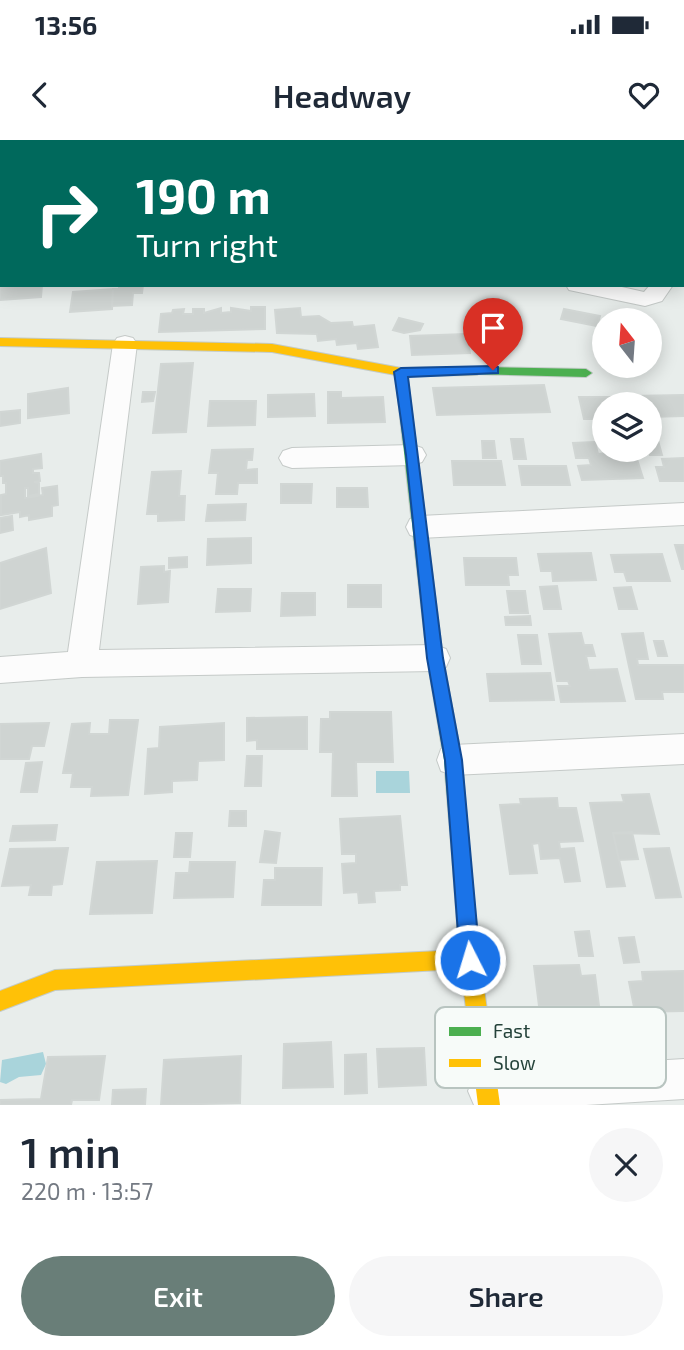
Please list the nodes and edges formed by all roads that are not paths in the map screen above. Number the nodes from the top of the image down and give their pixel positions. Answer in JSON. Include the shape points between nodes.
{"nodes":[{"id":1,"x":587,"y":287,"type":"edge"},
{"id":2,"x":661,"y":287,"type":"edge"},
{"id":3,"x":0,"y":342,"type":"edge"},
{"id":4,"x":125,"y":344,"type":"junction"},
{"id":5,"x":401,"y":372,"type":"junction"},
{"id":6,"x":586,"y":373,"type":"dead end"},
{"id":7,"x":413,"y":455,"type":"junction"},
{"id":8,"x":292,"y":458,"type":"dead end"},
{"id":9,"x":684,"y":514,"type":"edge"},
{"id":10,"x":420,"y":527,"type":"junction"},
{"id":11,"x":435,"y":658,"type":"junction"},
{"id":12,"x":82,"y":664,"type":"junction"},
{"id":13,"x":0,"y":670,"type":"edge"},
{"id":14,"x":684,"y":749,"type":"edge"},
{"id":15,"x":453,"y":760,"type":"junction"},
{"id":16,"x":470,"y":960,"type":"junction"},
{"id":17,"x":0,"y":1001,"type":"edge"},
{"id":18,"x":476,"y":1007,"type":"edge"},
{"id":19,"x":684,"y":1079,"type":"edge"},
{"id":20,"x":666,"y":1081,"type":"edge"},
{"id":21,"x":591,"y":1088,"type":"edge"},
{"id":22,"x":488,"y":1098,"type":"edge"}],
"edges":[{"from":1,"to":2,"type":"street","via":[[645,299]]},
{"from":3,"to":4,"type":"street"},
{"from":4,"to":5,"type":"street","via":[[272,348]]},
{"from":4,"to":12,"type":"street"},
{"from":5,"to":6,"type":"street"},
{"from":5,"to":7,"type":"street"},
{"from":7,"to":8,"type":"street"},
{"from":7,"to":10,"type":"street"},
{"from":9,"to":10,"type":"street"},
{"from":10,"to":11,"type":"street"},
{"from":11,"to":12,"type":"street"},
{"from":11,"to":15,"type":"street"},
{"from":12,"to":13,"type":"street"},
{"from":14,"to":15,"type":"street"},
{"from":15,"to":16,"type":"street"},
{"from":16,"to":17,"type":"street","via":[[55,980]]},
{"from":16,"to":18,"type":"street"},
{"from":19,"to":20,"type":"street"},
{"from":21,"to":22,"type":"street"}]}
